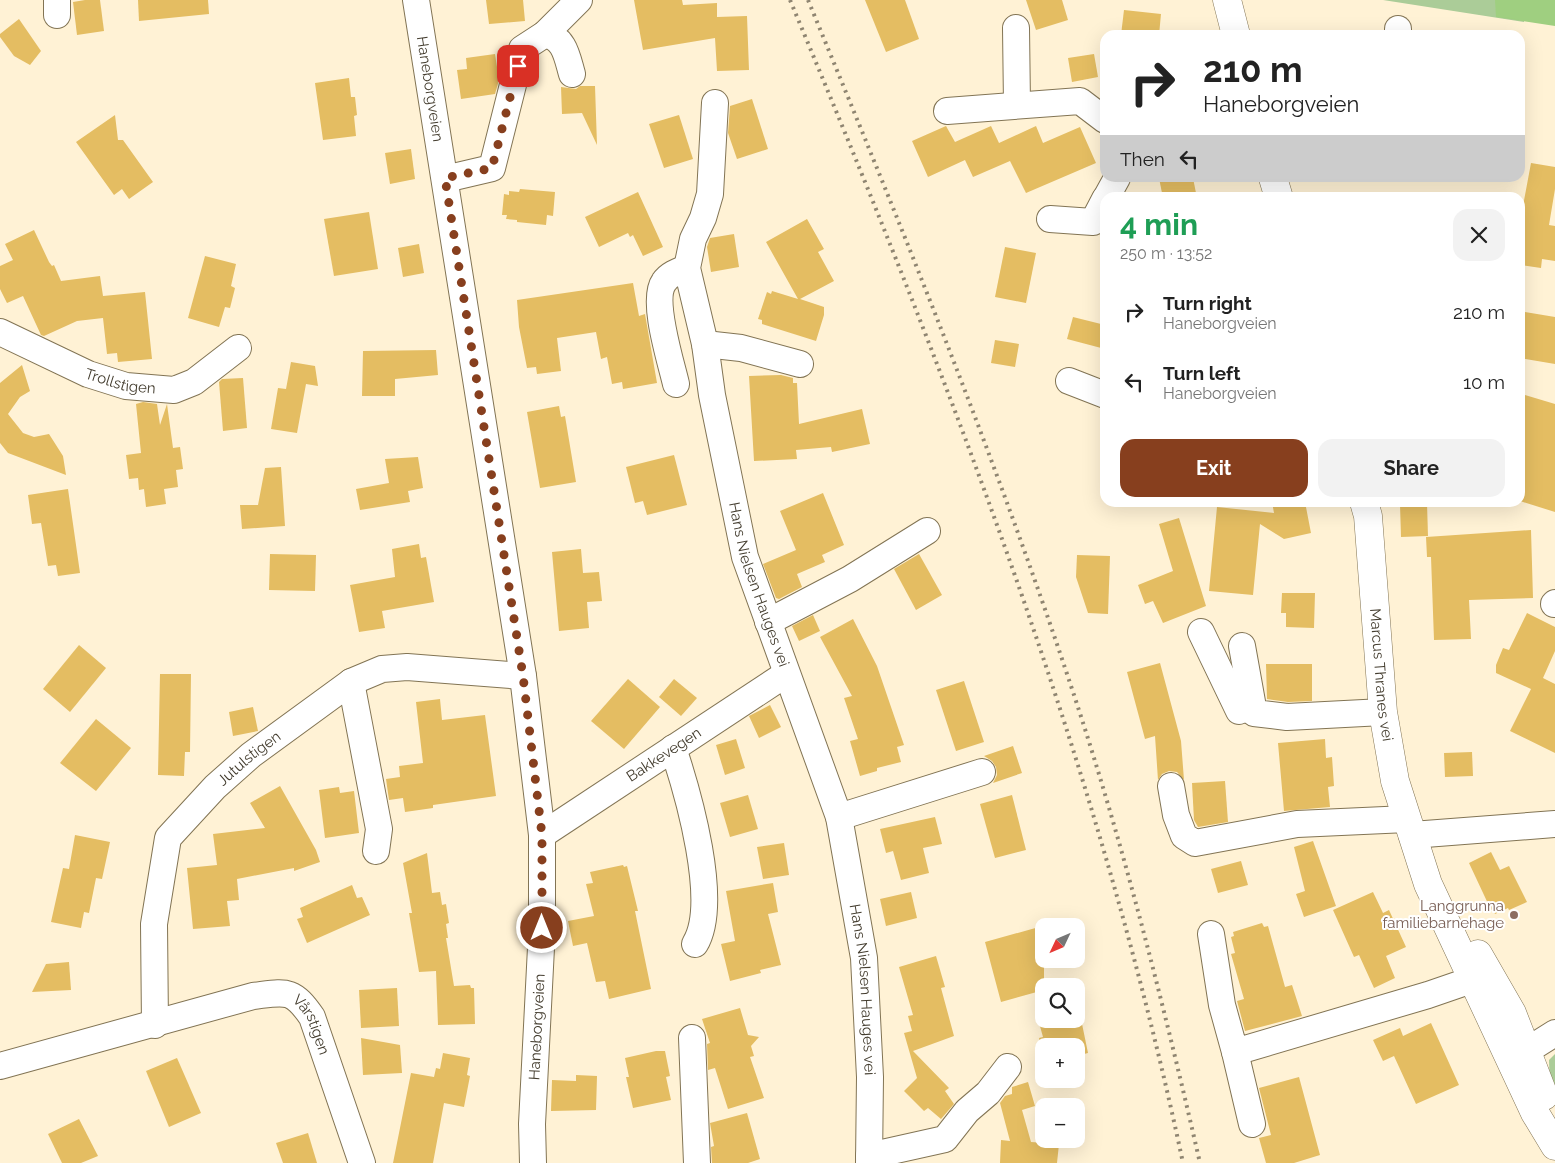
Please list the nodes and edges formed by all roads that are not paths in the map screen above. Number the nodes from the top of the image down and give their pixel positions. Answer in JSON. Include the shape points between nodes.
{"nodes":[{"id":1,"x":416,"y":0,"type":"edge"},
{"id":2,"x":579,"y":0,"type":"edge"},
{"id":3,"x":1227,"y":0,"type":"edge"},
{"id":4,"x":1016,"y":28,"type":"dead end"},
{"id":5,"x":1235,"y":30,"type":"edge"},
{"id":6,"x":545,"y":34,"type":"junction"},
{"id":7,"x":572,"y":74,"type":"dead end"},
{"id":8,"x":715,"y":103,"type":"dead end"},
{"id":9,"x":1017,"y":105,"type":"junction"},
{"id":10,"x":947,"y":111,"type":"dead end"},
{"id":11,"x":1100,"y":116,"type":"edge"},
{"id":12,"x":445,"y":178,"type":"junction"},
{"id":13,"x":1100,"y":208,"type":"edge"},
{"id":14,"x":1050,"y":219,"type":"dead end"},
{"id":15,"x":687,"y":268,"type":"junction"},
{"id":16,"x":0,"y":332,"type":"edge"},
{"id":17,"x":705,"y":344,"type":"junction"},
{"id":18,"x":238,"y":348,"type":"dead end"},
{"id":19,"x":800,"y":364,"type":"dead end"},
{"id":20,"x":1069,"y":381,"type":"dead end"},
{"id":21,"x":676,"y":384,"type":"dead end"},
{"id":22,"x":1100,"y":393,"type":"edge"},
{"id":23,"x":1365,"y":507,"type":"edge"},
{"id":24,"x":926,"y":531,"type":"dead end"},
{"id":25,"x":768,"y":622,"type":"junction"},
{"id":26,"x":1201,"y":632,"type":"dead end"},
{"id":27,"x":1242,"y":646,"type":"dead end"},
{"id":28,"x":786,"y":674,"type":"junction"},
{"id":29,"x":523,"y":676,"type":"junction"},
{"id":30,"x":350,"y":682,"type":"junction"},
{"id":31,"x":1239,"y":711,"type":"junction"},
{"id":32,"x":1383,"y":712,"type":"junction"},
{"id":33,"x":673,"y":748,"type":"junction"},
{"id":34,"x":982,"y":772,"type":"dead end"},
{"id":35,"x":1171,"y":786,"type":"dead end"},
{"id":36,"x":839,"y":817,"type":"junction"},
{"id":37,"x":1555,"y":824,"type":"edge"},
{"id":38,"x":1412,"y":832,"type":"junction"},
{"id":39,"x":542,"y":835,"type":"junction"},
{"id":40,"x":376,"y":851,"type":"dead end"},
{"id":41,"x":1211,"y":934,"type":"dead end"},
{"id":42,"x":695,"y":944,"type":"dead end"},
{"id":43,"x":1481,"y":977,"type":"junction"},
{"id":44,"x":155,"y":1024,"type":"junction"},
{"id":45,"x":1555,"y":1033,"type":"edge"},
{"id":46,"x":692,"y":1038,"type":"dead end"},
{"id":47,"x":1517,"y":1051,"type":"junction"},
{"id":48,"x":1235,"y":1052,"type":"junction"},
{"id":49,"x":0,"y":1066,"type":"edge"},
{"id":50,"x":1008,"y":1067,"type":"dead end"},
{"id":51,"x":1252,"y":1124,"type":"dead end"},
{"id":52,"x":1555,"y":1136,"type":"edge"},
{"id":53,"x":1555,"y":1146,"type":"edge"},
{"id":54,"x":869,"y":1160,"type":"edge"},
{"id":55,"x":362,"y":1163,"type":"edge"},
{"id":56,"x":533,"y":1163,"type":"edge"},
{"id":57,"x":697,"y":1163,"type":"edge"}],
"edges":[{"from":1,"to":12,"type":"street","name":"Haneborgveien"},
{"from":2,"to":6,"type":"street"},
{"from":3,"to":5,"type":"main road"},
{"from":4,"to":9,"type":"street"},
{"from":6,"to":7,"type":"street","via":[[555,36],[559,41]]},
{"from":6,"to":12,"type":"street","via":[[522,49],[492,168]]},
{"from":8,"to":15,"type":"street","via":[[710,194],[693,239]]},
{"from":9,"to":10,"type":"street"},
{"from":9,"to":11,"type":"street","via":[[1080,100]]},
{"from":12,"to":29,"type":"street","name":"Haneborgveien"},
{"from":13,"to":14,"type":"street","via":[[1093,222]]},
{"from":15,"to":17,"type":"street","name":"Hans Nielsen Hauges vei"},
{"from":15,"to":21,"type":"street","via":[[673,273],[661,290],[660,310]]},
{"from":16,"to":18,"type":"street","name":"Trollstigen","via":[[88,374],[126,386],[174,390],[185,387]]},
{"from":17,"to":19,"type":"street","via":[[748,350]]},
{"from":17,"to":25,"type":"street","name":"Hans Nielsen Hauges vei","via":[[712,395],[745,557]]},
{"from":20,"to":22,"type":"street"},
{"from":23,"to":32,"type":"main road","name":"Marcus Thranes vei"},
{"from":24,"to":25,"type":"street","via":[[850,579]]},
{"from":25,"to":28,"type":"street","name":"Hans Nielsen Hauges vei"},
{"from":26,"to":31,"type":"street"},
{"from":27,"to":31,"type":"street"},
{"from":28,"to":33,"type":"street","name":"Bakkevegen"},
{"from":28,"to":36,"type":"street","name":"Hans Nielsen Hauges vei"},
{"from":29,"to":30,"type":"street","name":"Jutulstigen","via":[[407,667],[382,669]]},
{"from":29,"to":39,"type":"street","name":"Haneborgveien"},
{"from":30,"to":40,"type":"street","via":[[379,829]]},
{"from":30,"to":44,"type":"street","name":"Jutulstigen","via":[[251,755],[215,787],[168,838],[154,924]]},
{"from":31,"to":32,"type":"street","via":[[1287,717]]},
{"from":32,"to":38,"type":"main road","name":"Marcus Thranes vei","via":[[1395,781]]},
{"from":33,"to":39,"type":"street","name":"Bakkevegen"},
{"from":33,"to":42,"type":"street","via":[[692,808],[704,880],[701,934]]},
{"from":34,"to":36,"type":"street"},
{"from":35,"to":38,"type":"street","via":[[1184,836],[1195,843],[1296,824]]},
{"from":36,"to":54,"type":"street","name":"Hans Nielsen Hauges vei","via":[[864,958],[870,1076]]},
{"from":37,"to":38,"type":"street"},
{"from":38,"to":43,"type":"main road","name":"Marcus Thranes vei","via":[[1428,884]]},
{"from":39,"to":56,"type":"street","name":"Haneborgveien","via":[[542,928]]},
{"from":41,"to":48,"type":"street","via":[[1222,1006]]},
{"from":43,"to":47,"type":"main road","name":"Marcus Thranes vei","via":[[1512,1013]]},
{"from":43,"to":48,"type":"street"},
{"from":44,"to":49,"type":"street","name":"Vårstigen"},
{"from":44,"to":55,"type":"street","name":"Vårstigen","via":[[253,996],[282,992],[301,1000],[312,1017]]},
{"from":45,"to":47,"type":"street"},
{"from":46,"to":57,"type":"street"},
{"from":47,"to":52,"type":"main road","name":"Marcus Thranes vei","via":[[1548,1106]]},
{"from":47,"to":53,"type":"main road","name":"Marcus Thranes vei","via":[[1521,1084]]},
{"from":48,"to":51,"type":"street"},
{"from":50,"to":54,"type":"street","via":[[945,1139]]}]}
